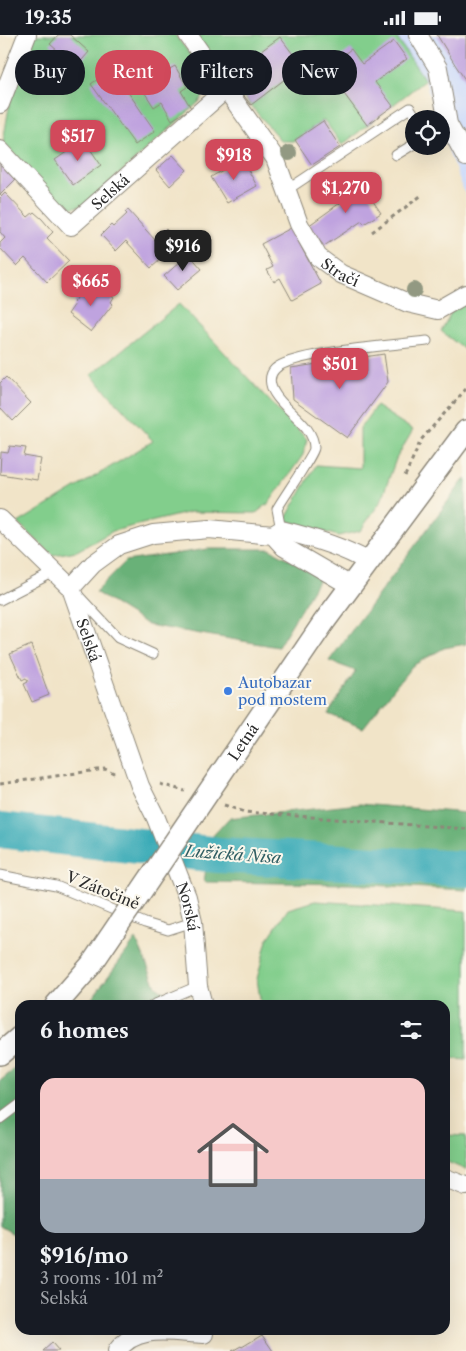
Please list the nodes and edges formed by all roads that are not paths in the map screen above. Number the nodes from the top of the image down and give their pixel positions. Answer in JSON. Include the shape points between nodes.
{"nodes":[{"id":1,"x":27,"y":35,"type":"edge"},
{"id":2,"x":188,"y":35,"type":"edge"},
{"id":3,"x":418,"y":35,"type":"edge"},
{"id":4,"x":199,"y":50,"type":"edge"},
{"id":5,"x":219,"y":95,"type":"edge"},
{"id":6,"x":230,"y":95,"type":"edge"},
{"id":7,"x":0,"y":104,"type":"edge"},
{"id":8,"x":445,"y":110,"type":"edge"},
{"id":9,"x":405,"y":111,"type":"edge"},
{"id":10,"x":450,"y":133,"type":"edge"},
{"id":11,"x":0,"y":150,"type":"edge"},
{"id":12,"x":405,"y":150,"type":"edge"},
{"id":13,"x":396,"y":155,"type":"dead end"},
{"id":14,"x":466,"y":157,"type":"edge"},
{"id":15,"x":287,"y":190,"type":"junction"},
{"id":16,"x":466,"y":294,"type":"edge"},
{"id":17,"x":426,"y":341,"type":"dead end"},
{"id":18,"x":466,"y":431,"type":"edge"},
{"id":19,"x":0,"y":519,"type":"edge"},
{"id":20,"x":277,"y":533,"type":"junction"},
{"id":21,"x":367,"y":561,"type":"junction"},
{"id":22,"x":54,"y":572,"type":"junction"},
{"id":23,"x":351,"y":586,"type":"junction"},
{"id":24,"x":71,"y":588,"type":"junction"},
{"id":25,"x":0,"y":600,"type":"edge"},
{"id":26,"x":153,"y":654,"type":"dead end"},
{"id":27,"x":140,"y":786,"type":"joint"},
{"id":28,"x":0,"y":875,"type":"edge"},
{"id":29,"x":193,"y":922,"type":"junction"},
{"id":30,"x":198,"y":986,"type":"junction"},
{"id":31,"x":60,"y":1000,"type":"edge"},
{"id":32,"x":165,"y":1000,"type":"edge"},
{"id":33,"x":202,"y":1000,"type":"edge"},
{"id":34,"x":15,"y":1041,"type":"edge"},
{"id":35,"x":0,"y":1054,"type":"edge"},
{"id":36,"x":15,"y":1108,"type":"edge"},
{"id":37,"x":0,"y":1119,"type":"edge"},
{"id":38,"x":450,"y":1180,"type":"edge"},
{"id":39,"x":466,"y":1186,"type":"edge"},
{"id":40,"x":134,"y":1335,"type":"edge"},
{"id":41,"x":117,"y":1351,"type":"edge"}],
"edges":[{"from":1,"to":7,"type":"street"},
{"from":2,"to":4,"type":"street","name":"Stračí"},
{"from":3,"to":8,"type":"street","via":[[438,68],[444,89]]},
{"from":5,"to":11,"type":"street","name":"Selská","via":[[71,226]]},
{"from":6,"to":15,"type":"street","name":"Stračí","via":[[275,158]]},
{"from":9,"to":15,"type":"lane"},
{"from":10,"to":14,"type":"street"},
{"from":12,"to":13,"type":"lane"},
{"from":15,"to":16,"type":"street","name":"Stračí","via":[[299,224],[318,257],[341,274],[408,303],[438,310]]},
{"from":17,"to":20,"type":"lane","via":[[298,358],[276,368],[270,375],[275,394],[313,438],[314,450],[278,509]]},
{"from":18,"to":21,"type":"street","name":"Letná"},
{"from":19,"to":22,"type":"street","name":"Selská"},
{"from":20,"to":21,"type":"street","via":[[338,547]]},
{"from":20,"to":23,"type":"street","via":[[284,547]]},
{"from":20,"to":24,"type":"street","via":[[209,529],[153,534],[119,545],[93,563]]},
{"from":21,"to":23,"type":"street","name":"Letná"},
{"from":22,"to":24,"type":"street","name":"Selská"},
{"from":22,"to":25,"type":"lane"},
{"from":23,"to":31,"type":"street","name":"Letná","bridge":true,"via":[[91,965]]},
{"from":24,"to":26,"type":"lane","via":[[118,638]]},
{"from":24,"to":27,"type":"street","name":"Selská"},
{"from":27,"to":29,"type":"street","name":"Norská","via":[[187,897]]},
{"from":28,"to":29,"type":"lane","name":"V Zátočině","via":[[56,886],[168,930]]},
{"from":29,"to":30,"type":"street","name":"Norská"},
{"from":30,"to":32,"type":"lane"},
{"from":30,"to":33,"type":"street","name":"Norská"},
{"from":34,"to":35,"type":"street"},
{"from":36,"to":37,"type":"lane"},
{"from":38,"to":39,"type":"street"},
{"from":40,"to":41,"type":"street","via":[[125,1340]]}]}
